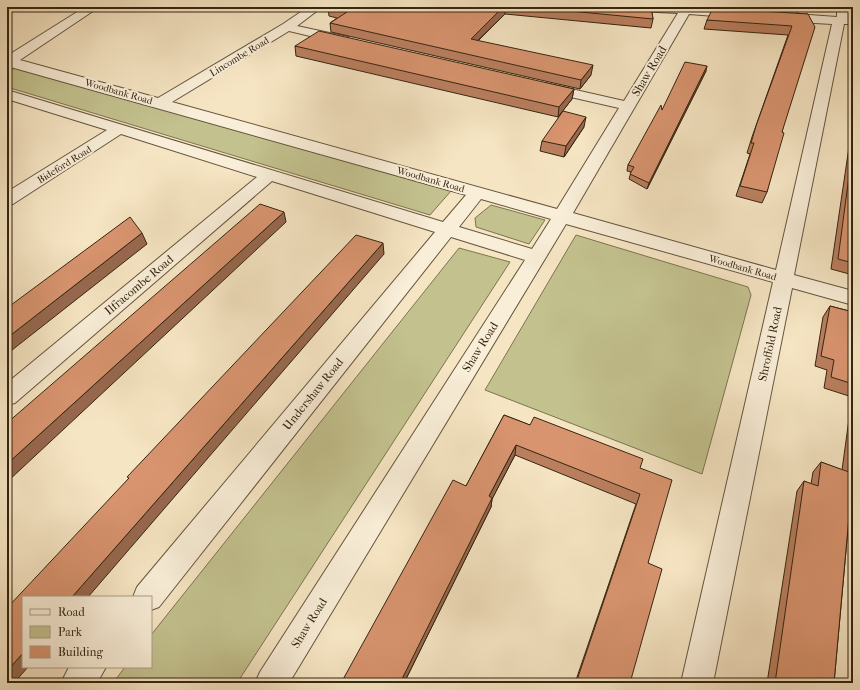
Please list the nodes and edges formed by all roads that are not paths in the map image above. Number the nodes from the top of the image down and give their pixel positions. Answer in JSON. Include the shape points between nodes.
{"nodes":[{"id":1,"x":94,"y":7,"type":"edge"},
{"id":2,"x":316,"y":7,"type":"edge"},
{"id":3,"x":636,"y":7,"type":"edge"},
{"id":4,"x":686,"y":10,"type":"junction"},
{"id":5,"x":750,"y":15,"type":"edge"},
{"id":6,"x":772,"y":16,"type":"edge"},
{"id":7,"x":846,"y":16,"type":"edge"},
{"id":8,"x":287,"y":27,"type":"junction"},
{"id":9,"x":359,"y":44,"type":"edge"},
{"id":10,"x":8,"y":62,"type":"edge"},
{"id":11,"x":531,"y":84,"type":"edge"},
{"id":12,"x":7,"y":94,"type":"edge"},
{"id":13,"x":160,"y":103,"type":"junction"},
{"id":14,"x":628,"y":106,"type":"junction"},
{"id":15,"x":120,"y":128,"type":"junction"},
{"id":16,"x":271,"y":174,"type":"junction"},
{"id":17,"x":478,"y":192,"type":"junction"},
{"id":18,"x":7,"y":200,"type":"edge"},
{"id":19,"x":562,"y":216,"type":"junction"},
{"id":20,"x":446,"y":230,"type":"junction"},
{"id":21,"x":536,"y":257,"type":"junction"},
{"id":22,"x":784,"y":279,"type":"junction"},
{"id":23,"x":853,"y":298,"type":"edge"},
{"id":24,"x":7,"y":396,"type":"edge"},
{"id":25,"x":149,"y":596,"type":"edge"},
{"id":26,"x":89,"y":668,"type":"edge"},
{"id":27,"x":77,"y":683,"type":"edge"},
{"id":28,"x":271,"y":683,"type":"edge"},
{"id":29,"x":697,"y":683,"type":"edge"}],
"edges":[{"from":1,"to":10,"type":"street"},
{"from":2,"to":8,"type":"street","name":"Lincombe Road"},
{"from":3,"to":4,"type":"street"},
{"from":4,"to":5,"type":"street"},
{"from":4,"to":14,"type":"street","name":"Shaw Road"},
{"from":6,"to":7,"type":"street"},
{"from":7,"to":22,"type":"street","name":"Shroffold Road","via":[[838,24]]},
{"from":8,"to":9,"type":"street"},
{"from":8,"to":13,"type":"street","name":"Lincombe Road"},
{"from":10,"to":13,"type":"street","name":"Woodbank Road"},
{"from":11,"to":14,"type":"street"},
{"from":12,"to":15,"type":"street"},
{"from":13,"to":17,"type":"street","name":"Woodbank Road"},
{"from":14,"to":19,"type":"street","name":"Shaw Road"},
{"from":15,"to":16,"type":"street"},
{"from":15,"to":18,"type":"street","name":"Bideford Road"},
{"from":16,"to":20,"type":"street"},
{"from":16,"to":24,"type":"street","name":"Ilfracombe Road"},
{"from":17,"to":19,"type":"street","name":"Woodbank Road"},
{"from":17,"to":20,"type":"street","name":"Undershaw Road"},
{"from":19,"to":21,"type":"street","name":"Shaw Road"},
{"from":19,"to":22,"type":"street","name":"Woodbank Road"},
{"from":20,"to":21,"type":"street"},
{"from":20,"to":25,"type":"street","name":"Undershaw Road"},
{"from":21,"to":28,"type":"street","name":"Shaw Road"},
{"from":22,"to":23,"type":"street","name":"Woodbank Road"},
{"from":22,"to":29,"type":"street","name":"Shroffold Road"},
{"from":26,"to":27,"type":"street"}]}
